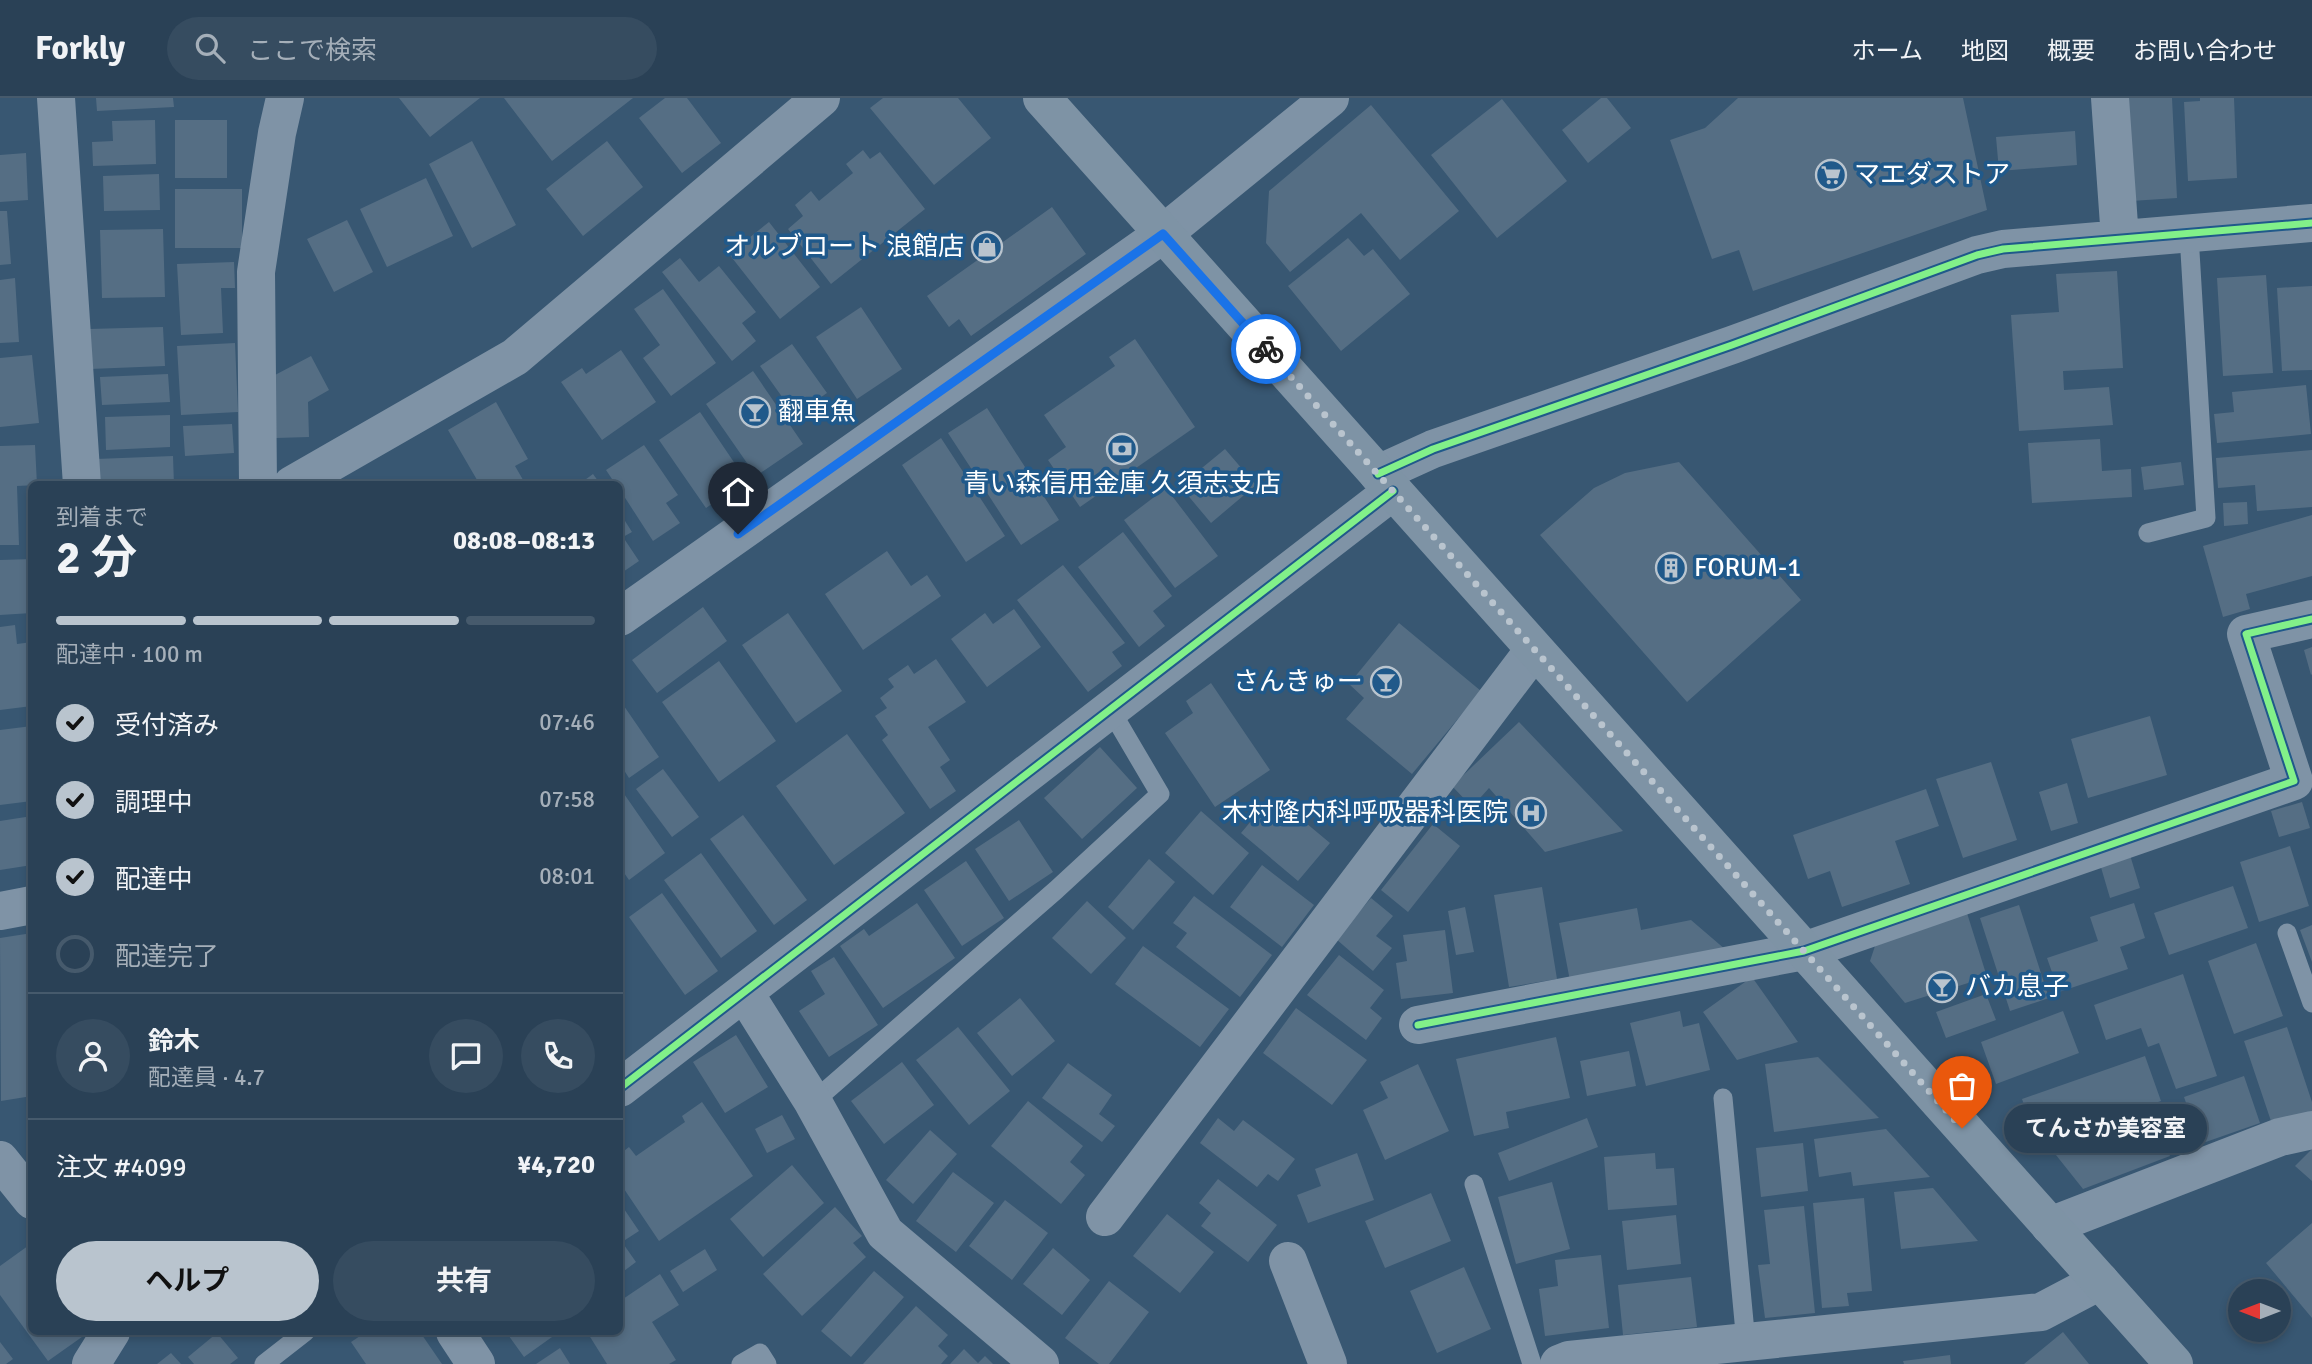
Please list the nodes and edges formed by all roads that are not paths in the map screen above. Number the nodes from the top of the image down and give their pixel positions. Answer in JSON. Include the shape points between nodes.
{"nodes":[{"id":1,"x":55,"y":98,"type":"edge"},
{"id":2,"x":285,"y":98,"type":"edge"},
{"id":3,"x":821,"y":98,"type":"edge"},
{"id":4,"x":1042,"y":98,"type":"edge"},
{"id":5,"x":1330,"y":98,"type":"edge"},
{"id":6,"x":2110,"y":98,"type":"edge"},
{"id":7,"x":2312,"y":223,"type":"edge"},
{"id":8,"x":1163,"y":234,"type":"junction"},
{"id":9,"x":2189,"y":234,"type":"junction"},
{"id":10,"x":2120,"y":239,"type":"junction"},
{"id":11,"x":82,"y":481,"type":"edge"},
{"id":12,"x":258,"y":481,"type":"edge"},
{"id":13,"x":299,"y":481,"type":"edge"},
{"id":14,"x":1386,"y":483,"type":"junction"},
{"id":15,"x":2148,"y":533,"type":"dead end"},
{"id":16,"x":623,"y":615,"type":"edge"},
{"id":17,"x":2312,"y":619,"type":"edge"},
{"id":18,"x":1534,"y":649,"type":"junction"},
{"id":19,"x":1110,"y":709,"type":"junction"},
{"id":20,"x":28,"y":906,"type":"edge"},
{"id":21,"x":0,"y":911,"type":"edge"},
{"id":22,"x":2287,"y":933,"type":"dead end"},
{"id":23,"x":1804,"y":951,"type":"junction"},
{"id":24,"x":744,"y":992,"type":"junction"},
{"id":25,"x":2312,"y":1003,"type":"edge"},
{"id":26,"x":1418,"y":1025,"type":"dead end"},
{"id":27,"x":623,"y":1086,"type":"edge"},
{"id":28,"x":1723,"y":1098,"type":"dead end"},
{"id":29,"x":813,"y":1102,"type":"junction"},
{"id":30,"x":2312,"y":1130,"type":"edge"},
{"id":31,"x":0,"y":1160,"type":"edge"},
{"id":32,"x":1474,"y":1184,"type":"dead end"},
{"id":33,"x":28,"y":1195,"type":"edge"},
{"id":34,"x":1105,"y":1217,"type":"dead end"},
{"id":35,"x":2050,"y":1226,"type":"junction"},
{"id":36,"x":1288,"y":1261,"type":"dead end"},
{"id":37,"x":2100,"y":1281,"type":"junction"},
{"id":38,"x":109,"y":1335,"type":"edge"},
{"id":39,"x":301,"y":1335,"type":"edge"},
{"id":40,"x":457,"y":1335,"type":"edge"},
{"id":41,"x":1746,"y":1343,"type":"junction"},
{"id":42,"x":91,"y":1364,"type":"edge"},
{"id":43,"x":264,"y":1364,"type":"edge"},
{"id":44,"x":476,"y":1364,"type":"edge"},
{"id":45,"x":741,"y":1364,"type":"edge"},
{"id":46,"x":767,"y":1364,"type":"edge"},
{"id":47,"x":1040,"y":1364,"type":"edge"},
{"id":48,"x":1328,"y":1364,"type":"edge"},
{"id":49,"x":1532,"y":1364,"type":"edge"},
{"id":50,"x":1559,"y":1364,"type":"edge"},
{"id":51,"x":2174,"y":1364,"type":"edge"}],
"edges":[{"from":1,"to":11,"type":"street"},
{"from":2,"to":12,"type":"street","via":[[256,272]]},
{"from":3,"to":13,"type":"street","via":[[514,357]]},
{"from":4,"to":8,"type":"main road"},
{"from":5,"to":8,"type":"street"},
{"from":6,"to":10,"type":"street"},
{"from":7,"to":9,"type":"street"},
{"from":8,"to":14,"type":"main road"},
{"from":8,"to":16,"type":"street"},
{"from":9,"to":10,"type":"street"},
{"from":9,"to":15,"type":"lane","via":[[2206,519]]},
{"from":10,"to":14,"type":"street","via":[[1977,255],[1433,449]]},
{"from":14,"to":18,"type":"main road"},
{"from":14,"to":19,"type":"street"},
{"from":17,"to":23,"type":"street","via":[[2246,634],[2294,781]]},
{"from":18,"to":23,"type":"main road"},
{"from":18,"to":34,"type":"street"},
{"from":19,"to":24,"type":"street"},
{"from":19,"to":29,"type":"lane","via":[[1160,794]]},
{"from":20,"to":21,"type":"street"},
{"from":22,"to":25,"type":"lane"},
{"from":23,"to":26,"type":"street"},
{"from":23,"to":35,"type":"main road"},
{"from":24,"to":27,"type":"street"},
{"from":24,"to":29,"type":"street"},
{"from":28,"to":41,"type":"lane"},
{"from":29,"to":47,"type":"street","via":[[885,1233]]},
{"from":30,"to":35,"type":"street","via":[[2280,1137]]},
{"from":31,"to":33,"type":"street"},
{"from":32,"to":49,"type":"lane"},
{"from":35,"to":37,"type":"main road"},
{"from":36,"to":48,"type":"street"},
{"from":37,"to":41,"type":"street","via":[[2041,1312]]},
{"from":37,"to":51,"type":"main road"},
{"from":38,"to":42,"type":"street"},
{"from":39,"to":43,"type":"lane"},
{"from":40,"to":44,"type":"street"},
{"from":41,"to":50,"type":"street"},
{"from":45,"to":46,"type":"lane","via":[[760,1353]]}]}
